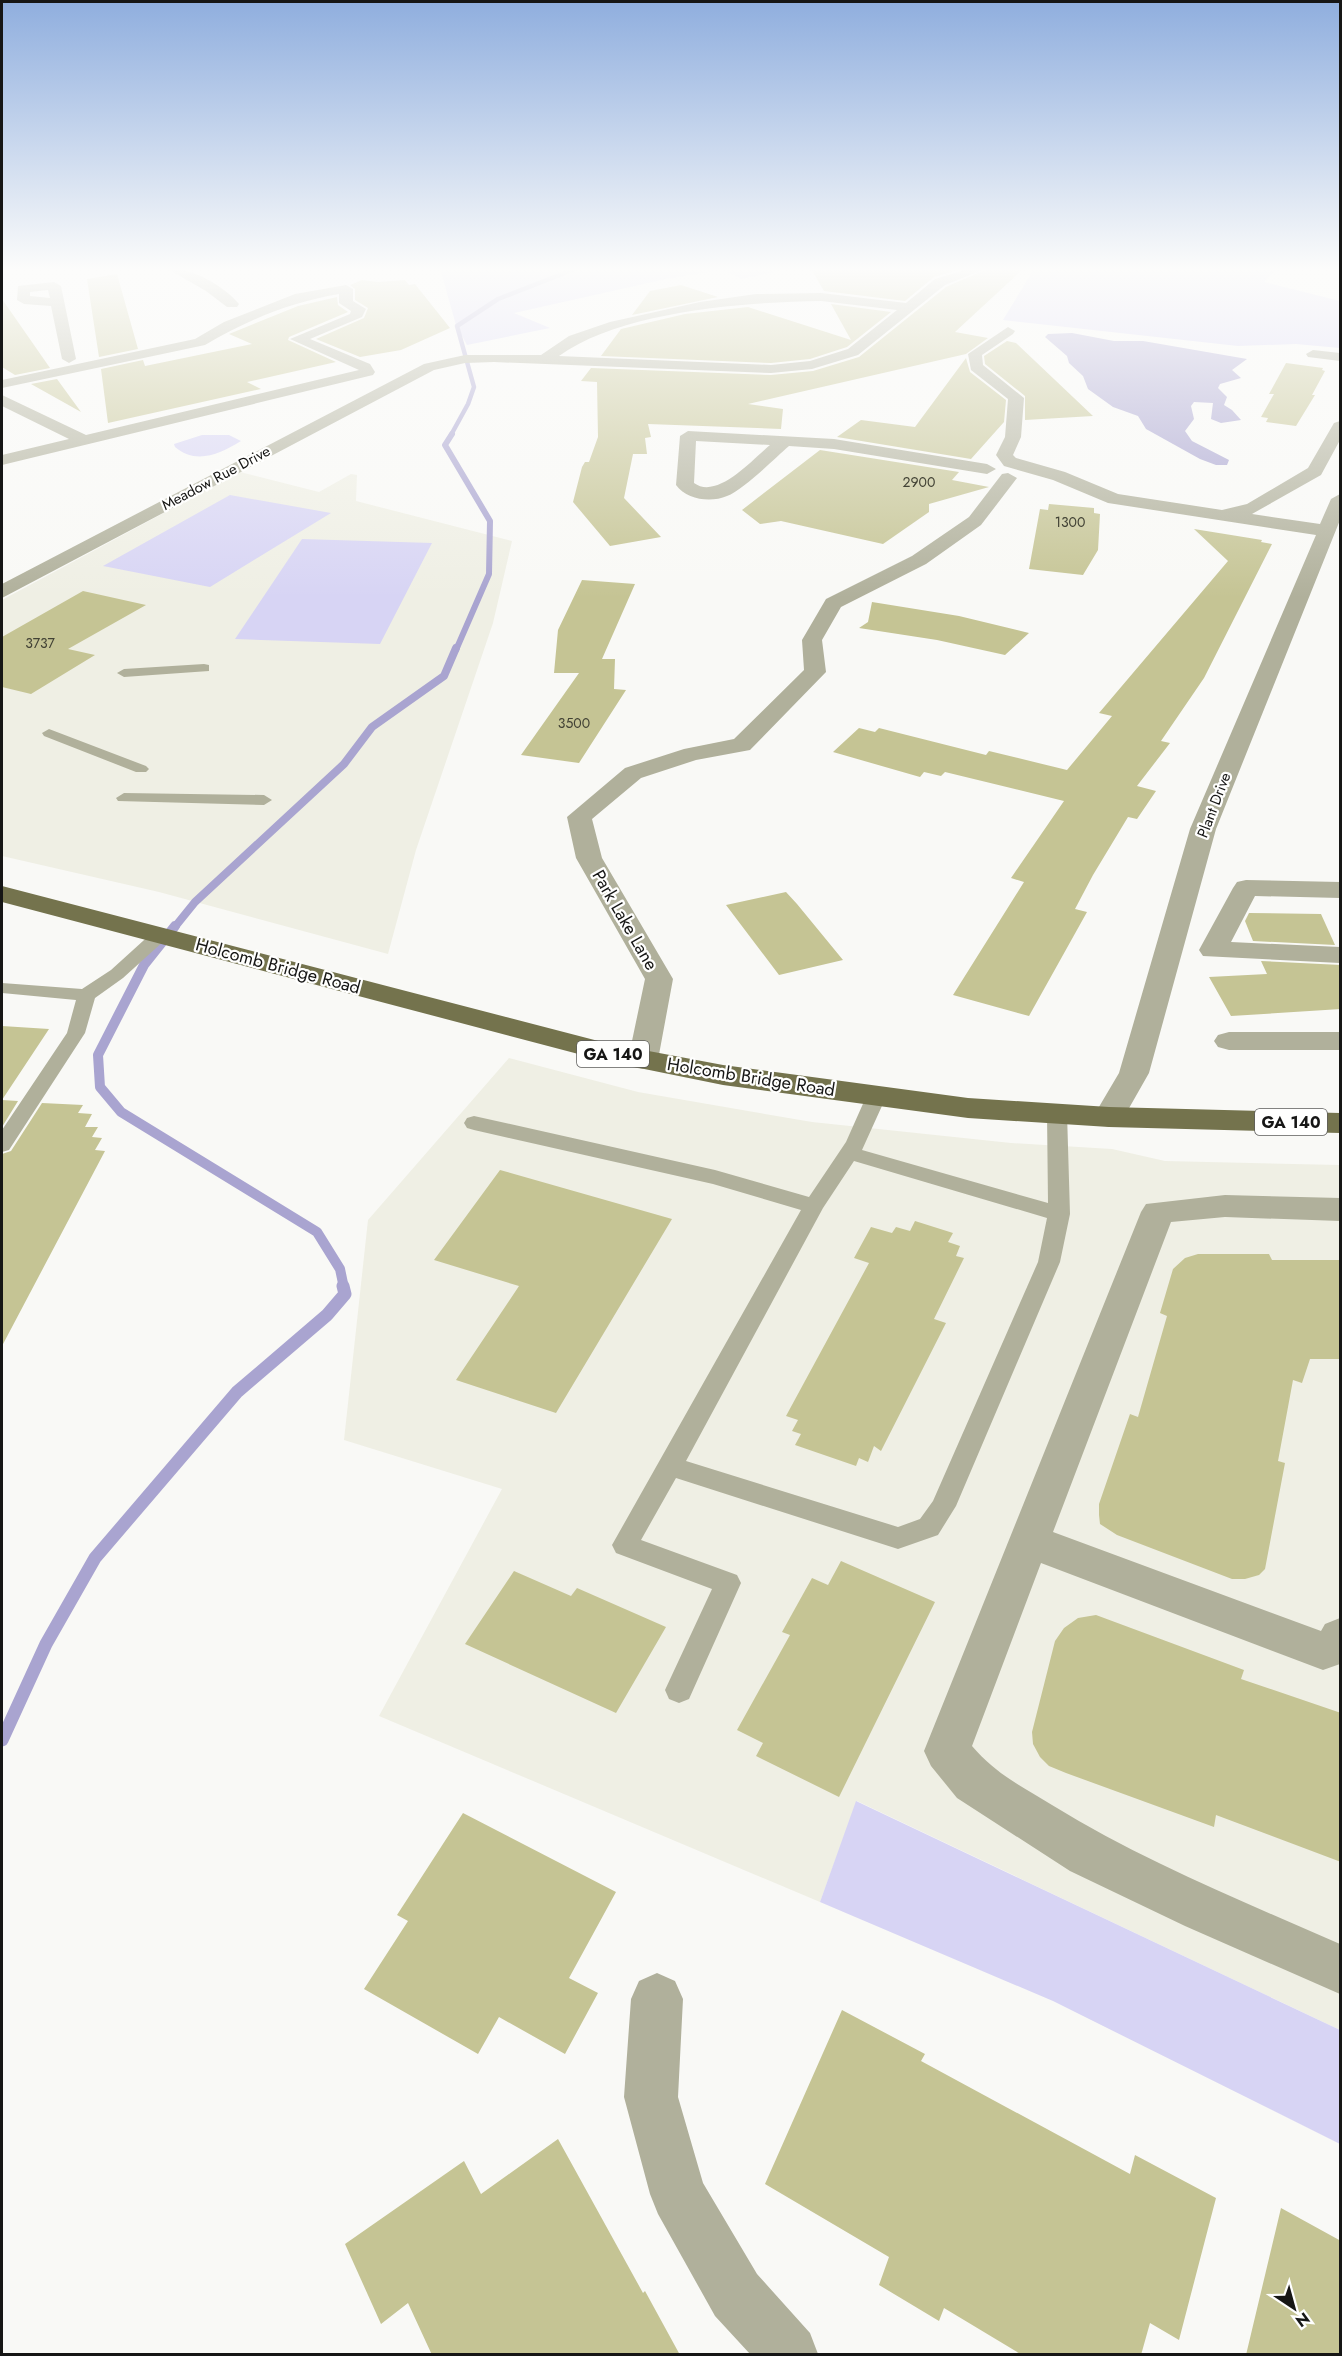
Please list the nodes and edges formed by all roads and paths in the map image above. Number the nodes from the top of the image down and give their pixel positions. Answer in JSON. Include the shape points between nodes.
{"nodes":[{"id":1,"x":27,"y":379,"type":"edge"},
{"id":2,"x":339,"y":379,"type":"edge"},
{"id":3,"x":406,"y":379,"type":"edge"},
{"id":4,"x":991,"y":379,"type":"edge"},
{"id":5,"x":2,"y":384,"type":"edge"},
{"id":6,"x":2,"y":400,"type":"edge"},
{"id":7,"x":1341,"y":426,"type":"edge"},
{"id":8,"x":84,"y":440,"type":"junction"},
{"id":9,"x":787,"y":440,"type":"junction"},
{"id":10,"x":1004,"y":455,"type":"junction"},
{"id":11,"x":2,"y":460,"type":"edge"},
{"id":12,"x":987,"y":469,"type":"junction"},
{"id":13,"x":1059,"y":476,"type":"junction"},
{"id":14,"x":1008,"y":478,"type":"junction"},
{"id":15,"x":1341,"y":499,"type":"edge"},
{"id":16,"x":1219,"y":513,"type":"junction"},
{"id":17,"x":1327,"y":531,"type":"junction"},
{"id":18,"x":2,"y":592,"type":"edge"},
{"id":19,"x":204,"y":668,"type":"dead end"},
{"id":20,"x":124,"y":673,"type":"dead end"},
{"id":21,"x":49,"y":733,"type":"dead end"},
{"id":22,"x":141,"y":769,"type":"dead end"},
{"id":23,"x":124,"y":798,"type":"dead end"},
{"id":24,"x":264,"y":801,"type":"dead end"},
{"id":25,"x":1341,"y":890,"type":"edge"},
{"id":26,"x":2,"y":894,"type":"edge"},
{"id":27,"x":160,"y":935,"type":"junction"},
{"id":28,"x":1341,"y":955,"type":"edge"},
{"id":29,"x":2,"y":988,"type":"edge"},
{"id":30,"x":86,"y":995,"type":"junction"},
{"id":31,"x":1229,"y":1041,"type":"dead end"},
{"id":32,"x":1341,"y":1041,"type":"edge"},
{"id":33,"x":643,"y":1060,"type":"junction"},
{"id":34,"x":876,"y":1097,"type":"junction"},
{"id":35,"x":1057,"y":1113,"type":"junction"},
{"id":36,"x":1109,"y":1117,"type":"junction"},
{"id":37,"x":474,"y":1123,"type":"dead end"},
{"id":38,"x":1341,"y":1123,"type":"edge"},
{"id":39,"x":2,"y":1145,"type":"edge"},
{"id":40,"x":849,"y":1153,"type":"junction"},
{"id":41,"x":814,"y":1206,"type":"junction"},
{"id":42,"x":1341,"y":1210,"type":"edge"},
{"id":43,"x":1059,"y":1214,"type":"junction"},
{"id":44,"x":670,"y":1466,"type":"junction"},
{"id":45,"x":1029,"y":1540,"type":"junction"},
{"id":46,"x":1341,"y":1636,"type":"edge"},
{"id":47,"x":679,"y":1690,"type":"dead end"},
{"id":48,"x":1341,"y":1969,"type":"edge"},
{"id":49,"x":657,"y":1999,"type":"dead end"},
{"id":50,"x":789,"y":2355,"type":"edge"}],
"edges":[{"from":1,"to":5,"type":"street"},
{"from":2,"to":8,"type":"street"},
{"from":3,"to":18,"type":"street","name":"Meadow Rue Drive"},
{"from":4,"to":10,"type":"street","via":[[1016,398],[1013,437]]},
{"from":6,"to":8,"type":"street"},
{"from":7,"to":16,"type":"street","via":[[1315,471],[1252,509]]},
{"from":8,"to":11,"type":"street"},
{"from":9,"to":9,"type":"street","via":[[688,436],[685,485],[696,493],[723,492]]},
{"from":9,"to":12,"type":"street"},
{"from":10,"to":12,"type":"street"},
{"from":10,"to":13,"type":"street","via":[[1010,462]]},
{"from":12,"to":14,"type":"street"},
{"from":13,"to":14,"type":"street"},
{"from":13,"to":16,"type":"street","via":[[1114,499]]},
{"from":14,"to":33,"type":"street","name":"Park Lake Lane","via":[[975,521],[919,560],[833,603],[812,640],[815,672],[742,745],[692,754],[633,773],[579,817],[588,858],[659,979]]},
{"from":15,"to":17,"type":"street","name":"Plant Drive"},
{"from":16,"to":17,"type":"street"},
{"from":17,"to":36,"type":"street","name":"Plant Drive","via":[[1203,829],[1134,1073]]},
{"from":19,"to":20,"type":"lane"},
{"from":21,"to":22,"type":"lane"},
{"from":23,"to":24,"type":"lane"},
{"from":25,"to":28,"type":"street","via":[[1246,888],[1213,950]]},
{"from":26,"to":27,"type":"main road","name":"Holcomb Bridge Road","number":"GA 140"},
{"from":27,"to":30,"type":"lane","via":[[117,974]]},
{"from":27,"to":33,"type":"main road","name":"Holcomb Bridge Road","number":"GA 140"},
{"from":29,"to":30,"type":"lane"},
{"from":30,"to":39,"type":"lane","via":[[76,1033]]},
{"from":31,"to":32,"type":"street"},
{"from":33,"to":34,"type":"main road","name":"Holcomb Bridge Road","number":"GA 140"},
{"from":34,"to":35,"type":"main road","name":"Holcomb Bridge Road","number":"GA 140"},
{"from":34,"to":40,"type":"lane"},
{"from":35,"to":36,"type":"main road","name":"Holcomb Bridge Road","number":"GA 140"},
{"from":35,"to":43,"type":"lane"},
{"from":36,"to":38,"type":"main road","name":"Holcomb Bridge Road","number":"GA 140"},
{"from":37,"to":41,"type":"lane","via":[[715,1177]]},
{"from":40,"to":41,"type":"lane"},
{"from":40,"to":43,"type":"lane"},
{"from":41,"to":44,"type":"lane"},
{"from":42,"to":45,"type":"street","via":[[1225,1206],[1158,1212]]},
{"from":43,"to":44,"type":"lane","via":[[1049,1262],[943,1506],[929,1527],[898,1538]]},
{"from":44,"to":47,"type":"lane","via":[[625,1545],[728,1582]]},
{"from":45,"to":46,"type":"street","via":[[1323,1651],[1336,1645]]},
{"from":45,"to":48,"type":"street","via":[[947,1751],[973,1782],[1087,1854],[1202,1910]]},
{"from":49,"to":50,"type":"street","via":[[651,2097],[678,2194],[736,2295]]}]}
